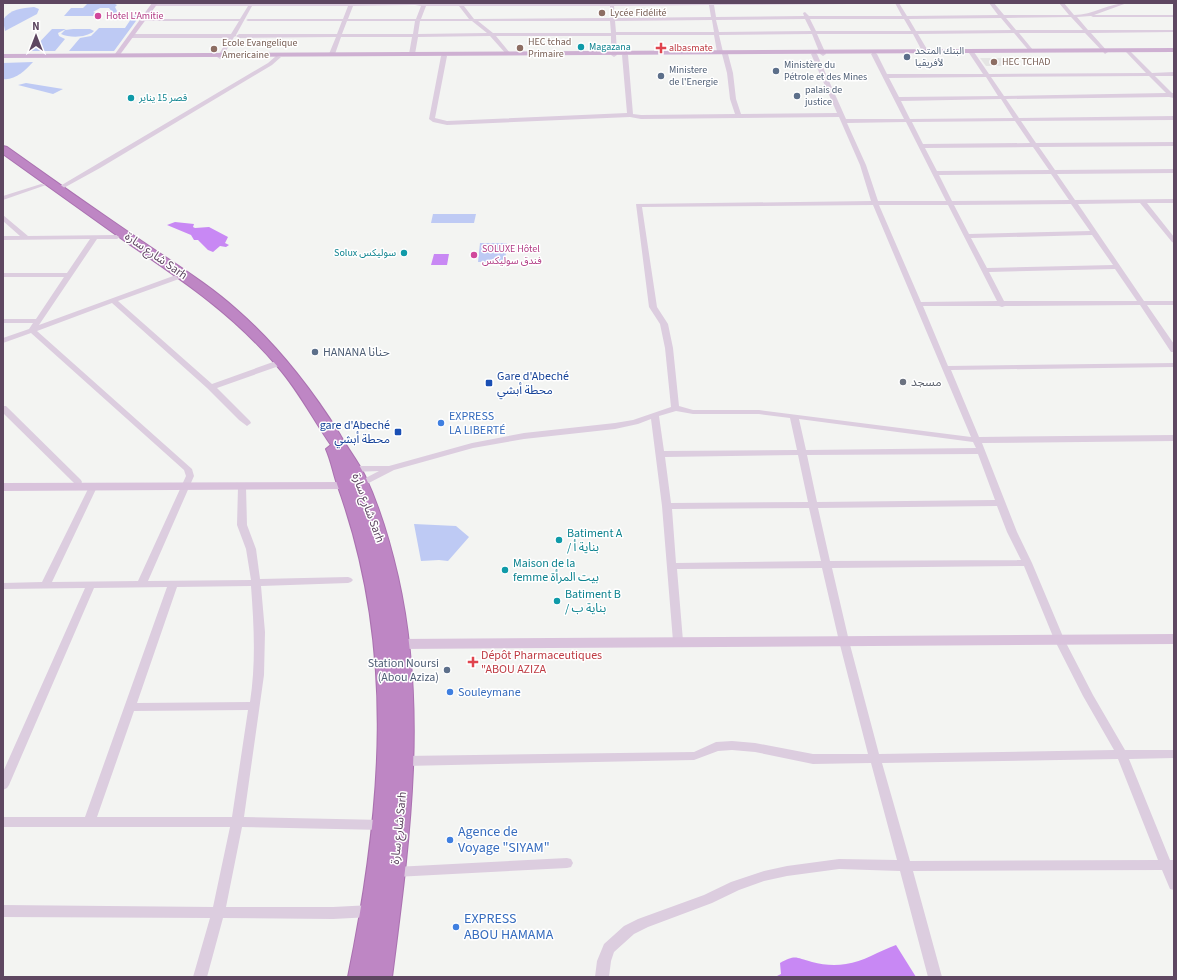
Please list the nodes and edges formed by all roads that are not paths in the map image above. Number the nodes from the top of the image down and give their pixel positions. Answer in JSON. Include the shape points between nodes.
{"nodes":[{"id":1,"x":612,"y":3,"type":"edge"},
{"id":2,"x":759,"y":3,"type":"edge"},
{"id":3,"x":801,"y":3,"type":"edge"},
{"id":4,"x":849,"y":3,"type":"edge"},
{"id":5,"x":897,"y":3,"type":"edge"},
{"id":6,"x":991,"y":3,"type":"edge"},
{"id":7,"x":1061,"y":3,"type":"edge"},
{"id":8,"x":1125,"y":3,"type":"edge"},
{"id":9,"x":154,"y":4,"type":"edge"},
{"id":10,"x":254,"y":4,"type":"edge"},
{"id":11,"x":392,"y":4,"type":"edge"},
{"id":12,"x":421,"y":4,"type":"edge"},
{"id":13,"x":514,"y":4,"type":"edge"},
{"id":14,"x":710,"y":4,"type":"edge"},
{"id":15,"x":352,"y":5,"type":"junction"},
{"id":16,"x":460,"y":5,"type":"junction"},
{"id":17,"x":1003,"y":16,"type":"junction"},
{"id":18,"x":1072,"y":16,"type":"junction"},
{"id":19,"x":1085,"y":16,"type":"junction"},
{"id":20,"x":1174,"y":16,"type":"edge"},
{"id":21,"x":905,"y":17,"type":"junction"},
{"id":22,"x":612,"y":18,"type":"junction"},
{"id":23,"x":714,"y":18,"type":"junction"},
{"id":24,"x":807,"y":18,"type":"junction"},
{"id":25,"x":514,"y":19,"type":"junction"},
{"id":26,"x":143,"y":20,"type":"junction"},
{"id":27,"x":245,"y":20,"type":"junction"},
{"id":28,"x":345,"y":20,"type":"junction"},
{"id":29,"x":418,"y":20,"type":"junction"},
{"id":30,"x":474,"y":20,"type":"junction"},
{"id":31,"x":1174,"y":31,"type":"edge"},
{"id":32,"x":813,"y":32,"type":"junction"},
{"id":33,"x":913,"y":32,"type":"junction"},
{"id":34,"x":1015,"y":32,"type":"junction"},
{"id":35,"x":1087,"y":32,"type":"junction"},
{"id":36,"x":717,"y":33,"type":"junction"},
{"id":37,"x":613,"y":34,"type":"junction"},
{"id":38,"x":339,"y":35,"type":"junction"},
{"id":39,"x":415,"y":35,"type":"junction"},
{"id":40,"x":492,"y":35,"type":"junction"},
{"id":41,"x":132,"y":36,"type":"junction"},
{"id":42,"x":236,"y":36,"type":"junction"},
{"id":43,"x":1030,"y":50,"type":"junction"},
{"id":44,"x":925,"y":51,"type":"junction"},
{"id":45,"x":1104,"y":51,"type":"junction"},
{"id":46,"x":1174,"y":51,"type":"edge"},
{"id":47,"x":1129,"y":52,"type":"junction"},
{"id":48,"x":507,"y":53,"type":"junction"},
{"id":49,"x":722,"y":53,"type":"junction"},
{"id":50,"x":819,"y":53,"type":"junction"},
{"id":51,"x":972,"y":53,"type":"junction"},
{"id":52,"x":332,"y":54,"type":"junction"},
{"id":53,"x":412,"y":54,"type":"junction"},
{"id":54,"x":614,"y":54,"type":"junction"},
{"id":55,"x":874,"y":54,"type":"junction"},
{"id":56,"x":117,"y":55,"type":"junction"},
{"id":57,"x":625,"y":55,"type":"junction"},
{"id":58,"x":77,"y":56,"type":"junction"},
{"id":59,"x":156,"y":56,"type":"junction"},
{"id":60,"x":225,"y":56,"type":"junction"},
{"id":61,"x":444,"y":56,"type":"junction"},
{"id":62,"x":3,"y":57,"type":"edge"},
{"id":63,"x":278,"y":57,"type":"junction"},
{"id":64,"x":987,"y":74,"type":"junction"},
{"id":65,"x":1150,"y":74,"type":"junction"},
{"id":66,"x":1174,"y":74,"type":"edge"},
{"id":67,"x":885,"y":76,"type":"junction"},
{"id":68,"x":1172,"y":95,"type":"edge"},
{"id":69,"x":1002,"y":97,"type":"junction"},
{"id":70,"x":897,"y":98,"type":"junction"},
{"id":71,"x":1174,"y":100,"type":"edge"},
{"id":72,"x":630,"y":115,"type":"junction"},
{"id":73,"x":739,"y":116,"type":"junction"},
{"id":74,"x":842,"y":118,"type":"junction"},
{"id":75,"x":1174,"y":118,"type":"edge"},
{"id":76,"x":1017,"y":119,"type":"junction"},
{"id":77,"x":908,"y":120,"type":"junction"},
{"id":78,"x":1174,"y":144,"type":"edge"},
{"id":79,"x":1035,"y":145,"type":"junction"},
{"id":80,"x":921,"y":146,"type":"junction"},
{"id":81,"x":3,"y":149,"type":"edge"},
{"id":82,"x":3,"y":156,"type":"edge"},
{"id":83,"x":1174,"y":170,"type":"edge"},
{"id":84,"x":1053,"y":171,"type":"junction"},
{"id":85,"x":935,"y":173,"type":"junction"},
{"id":86,"x":51,"y":187,"type":"junction"},
{"id":87,"x":3,"y":198,"type":"edge"},
{"id":88,"x":1072,"y":201,"type":"junction"},
{"id":89,"x":1142,"y":201,"type":"junction"},
{"id":90,"x":1174,"y":201,"type":"edge"},
{"id":91,"x":875,"y":202,"type":"junction"},
{"id":92,"x":950,"y":203,"type":"junction"},
{"id":93,"x":3,"y":217,"type":"edge"},
{"id":94,"x":1095,"y":233,"type":"junction"},
{"id":95,"x":1171,"y":233,"type":"edge"},
{"id":96,"x":118,"y":236,"type":"junction"},
{"id":97,"x":967,"y":236,"type":"junction"},
{"id":98,"x":3,"y":238,"type":"edge"},
{"id":99,"x":26,"y":238,"type":"junction"},
{"id":100,"x":94,"y":238,"type":"junction"},
{"id":101,"x":1174,"y":241,"type":"edge"},
{"id":102,"x":1118,"y":267,"type":"junction"},
{"id":103,"x":984,"y":270,"type":"junction"},
{"id":104,"x":3,"y":275,"type":"edge"},
{"id":105,"x":70,"y":275,"type":"junction"},
{"id":106,"x":176,"y":277,"type":"junction"},
{"id":107,"x":112,"y":300,"type":"junction"},
{"id":108,"x":1174,"y":303,"type":"edge"},
{"id":109,"x":917,"y":304,"type":"junction"},
{"id":110,"x":1142,"y":304,"type":"junction"},
{"id":111,"x":1002,"y":305,"type":"junction"},
{"id":112,"x":3,"y":321,"type":"edge"},
{"id":113,"x":37,"y":321,"type":"junction"},
{"id":114,"x":32,"y":330,"type":"junction"},
{"id":115,"x":3,"y":341,"type":"edge"},
{"id":116,"x":1174,"y":350,"type":"edge"},
{"id":117,"x":276,"y":364,"type":"junction"},
{"id":118,"x":1174,"y":365,"type":"edge"},
{"id":119,"x":945,"y":368,"type":"junction"},
{"id":120,"x":211,"y":387,"type":"junction"},
{"id":121,"x":3,"y":408,"type":"edge"},
{"id":122,"x":675,"y":408,"type":"junction"},
{"id":123,"x":655,"y":414,"type":"junction"},
{"id":124,"x":794,"y":416,"type":"junction"},
{"id":125,"x":247,"y":423,"type":"dead end"},
{"id":126,"x":1174,"y":438,"type":"edge"},
{"id":127,"x":976,"y":440,"type":"junction"},
{"id":128,"x":981,"y":451,"type":"junction"},
{"id":129,"x":802,"y":453,"type":"junction"},
{"id":130,"x":660,"y":454,"type":"junction"},
{"id":131,"x":391,"y":468,"type":"junction"},
{"id":132,"x":351,"y":480,"type":"junction"},
{"id":133,"x":3,"y":481,"type":"edge"},
{"id":134,"x":78,"y":482,"type":"junction"},
{"id":135,"x":187,"y":484,"type":"junction"},
{"id":136,"x":3,"y":487,"type":"edge"},
{"id":137,"x":93,"y":487,"type":"junction"},
{"id":138,"x":242,"y":487,"type":"junction"},
{"id":139,"x":1000,"y":504,"type":"junction"},
{"id":140,"x":814,"y":505,"type":"junction"},
{"id":141,"x":667,"y":506,"type":"junction"},
{"id":142,"x":1027,"y":563,"type":"junction"},
{"id":143,"x":826,"y":564,"type":"junction"},
{"id":144,"x":673,"y":566,"type":"junction"},
{"id":145,"x":348,"y":580,"type":"dead end"},
{"id":146,"x":256,"y":583,"type":"junction"},
{"id":147,"x":142,"y":584,"type":"junction"},
{"id":148,"x":173,"y":584,"type":"junction"},
{"id":149,"x":46,"y":585,"type":"junction"},
{"id":150,"x":91,"y":585,"type":"junction"},
{"id":151,"x":5,"y":589,"type":"edge"},
{"id":152,"x":1058,"y":639,"type":"junction"},
{"id":153,"x":1174,"y":639,"type":"edge"},
{"id":154,"x":844,"y":640,"type":"junction"},
{"id":155,"x":678,"y":641,"type":"junction"},
{"id":156,"x":399,"y":644,"type":"junction"},
{"id":157,"x":129,"y":706,"type":"junction"},
{"id":158,"x":255,"y":706,"type":"junction"},
{"id":159,"x":1174,"y":754,"type":"edge"},
{"id":160,"x":1122,"y":755,"type":"junction"},
{"id":161,"x":875,"y":759,"type":"junction"},
{"id":162,"x":404,"y":761,"type":"junction"},
{"id":163,"x":3,"y":785,"type":"edge"},
{"id":164,"x":3,"y":822,"type":"edge"},
{"id":165,"x":237,"y":822,"type":"junction"},
{"id":166,"x":89,"y":823,"type":"junction"},
{"id":167,"x":383,"y":825,"type":"junction"},
{"id":168,"x":567,"y":863,"type":"dead end"},
{"id":169,"x":1170,"y":865,"type":"edge"},
{"id":170,"x":906,"y":866,"type":"junction"},
{"id":171,"x":395,"y":872,"type":"junction"},
{"id":172,"x":1174,"y":885,"type":"edge"},
{"id":173,"x":3,"y":911,"type":"edge"},
{"id":174,"x":372,"y":911,"type":"junction"},
{"id":175,"x":218,"y":913,"type":"junction"},
{"id":176,"x":200,"y":977,"type":"edge"},
{"id":177,"x":360,"y":977,"type":"edge"},
{"id":178,"x":380,"y":977,"type":"edge"},
{"id":179,"x":602,"y":977,"type":"edge"},
{"id":180,"x":934,"y":977,"type":"edge"}],
"edges":[{"from":1,"to":13,"type":"street"},
{"from":1,"to":14,"type":"street"},
{"from":1,"to":22,"type":"street"},
{"from":2,"to":3,"type":"street"},
{"from":2,"to":14,"type":"street"},
{"from":3,"to":4,"type":"street"},
{"from":3,"to":24,"type":"street"},
{"from":5,"to":21,"type":"street"},
{"from":6,"to":17,"type":"street"},
{"from":7,"to":18,"type":"street"},
{"from":8,"to":19,"type":"street"},
{"from":9,"to":10,"type":"street"},
{"from":9,"to":26,"type":"street"},
{"from":10,"to":15,"type":"street"},
{"from":10,"to":27,"type":"street"},
{"from":11,"to":12,"type":"street"},
{"from":11,"to":15,"type":"street"},
{"from":12,"to":16,"type":"street"},
{"from":12,"to":29,"type":"street"},
{"from":13,"to":16,"type":"street"},
{"from":13,"to":25,"type":"street"},
{"from":14,"to":23,"type":"street"},
{"from":15,"to":28,"type":"street"},
{"from":16,"to":30,"type":"street"},
{"from":17,"to":18,"type":"street"},
{"from":17,"to":21,"type":"street"},
{"from":17,"to":34,"type":"street"},
{"from":18,"to":19,"type":"street"},
{"from":18,"to":35,"type":"street"},
{"from":19,"to":20,"type":"street"},
{"from":21,"to":24,"type":"street"},
{"from":21,"to":33,"type":"street"},
{"from":22,"to":23,"type":"street"},
{"from":22,"to":25,"type":"street"},
{"from":22,"to":37,"type":"street"},
{"from":23,"to":24,"type":"street"},
{"from":23,"to":36,"type":"street"},
{"from":24,"to":32,"type":"street"},
{"from":25,"to":30,"type":"street"},
{"from":26,"to":27,"type":"street"},
{"from":26,"to":41,"type":"street"},
{"from":27,"to":28,"type":"street"},
{"from":27,"to":42,"type":"street"},
{"from":28,"to":29,"type":"street"},
{"from":28,"to":38,"type":"street"},
{"from":29,"to":30,"type":"street"},
{"from":29,"to":39,"type":"street"},
{"from":30,"to":40,"type":"street"},
{"from":31,"to":35,"type":"street"},
{"from":32,"to":33,"type":"street"},
{"from":32,"to":36,"type":"street"},
{"from":32,"to":50,"type":"street"},
{"from":33,"to":34,"type":"street"},
{"from":33,"to":44,"type":"street"},
{"from":34,"to":35,"type":"street"},
{"from":34,"to":43,"type":"street"},
{"from":35,"to":45,"type":"street"},
{"from":36,"to":37,"type":"street"},
{"from":36,"to":49,"type":"street"},
{"from":37,"to":40,"type":"street"},
{"from":37,"to":54,"type":"street"},
{"from":38,"to":39,"type":"street"},
{"from":38,"to":42,"type":"street"},
{"from":38,"to":52,"type":"street"},
{"from":39,"to":40,"type":"street"},
{"from":39,"to":53,"type":"street"},
{"from":40,"to":48,"type":"street"},
{"from":41,"to":42,"type":"street"},
{"from":41,"to":56,"type":"street"},
{"from":42,"to":60,"type":"street"},
{"from":43,"to":44,"type":"main road"},
{"from":43,"to":45,"type":"main road"},
{"from":44,"to":50,"type":"main road"},
{"from":45,"to":46,"type":"main road"},
{"from":45,"to":47,"type":"main road"},
{"from":45,"to":51,"type":"main road"},
{"from":46,"to":47,"type":"main road"},
{"from":47,"to":65,"type":"street"},
{"from":48,"to":53,"type":"main road"},
{"from":48,"to":54,"type":"main road"},
{"from":49,"to":50,"type":"main road"},
{"from":49,"to":54,"type":"main road"},
{"from":49,"to":57,"type":"main road"},
{"from":49,"to":73,"type":"street","via":[[730,72],[730,94]]},
{"from":50,"to":55,"type":"main road"},
{"from":50,"to":74,"type":"street"},
{"from":51,"to":55,"type":"main road"},
{"from":51,"to":64,"type":"street"},
{"from":52,"to":53,"type":"main road"},
{"from":52,"to":60,"type":"main road"},
{"from":54,"to":57,"type":"main road"},
{"from":54,"to":61,"type":"main road"},
{"from":55,"to":67,"type":"street"},
{"from":56,"to":58,"type":"main road"},
{"from":56,"to":59,"type":"main road"},
{"from":57,"to":72,"type":"street"},
{"from":58,"to":59,"type":"main road"},
{"from":58,"to":62,"type":"main road"},
{"from":58,"to":62,"type":"main road","via":[[46,60]]},
{"from":59,"to":60,"type":"main road"},
{"from":60,"to":63,"type":"main road"},
{"from":61,"to":63,"type":"main road"},
{"from":61,"to":72,"type":"street","via":[[432,119],[435,121],[448,123]]},
{"from":63,"to":86,"type":"street","via":[[104,163]]},
{"from":64,"to":65,"type":"street"},
{"from":64,"to":67,"type":"street"},
{"from":64,"to":69,"type":"street"},
{"from":65,"to":66,"type":"street"},
{"from":65,"to":68,"type":"street"},
{"from":67,"to":70,"type":"street"},
{"from":68,"to":69,"type":"street"},
{"from":68,"to":71,"type":"street"},
{"from":69,"to":70,"type":"street"},
{"from":69,"to":76,"type":"street"},
{"from":70,"to":77,"type":"street"},
{"from":72,"to":73,"type":"street"},
{"from":73,"to":74,"type":"street"},
{"from":74,"to":77,"type":"street"},
{"from":74,"to":91,"type":"street","via":[[863,165]]},
{"from":75,"to":76,"type":"street"},
{"from":76,"to":77,"type":"street"},
{"from":76,"to":79,"type":"street"},
{"from":77,"to":80,"type":"street"},
{"from":78,"to":79,"type":"street"},
{"from":79,"to":80,"type":"street"},
{"from":79,"to":84,"type":"street"},
{"from":80,"to":85,"type":"street"},
{"from":81,"to":86,"type":"highway","name":"شارع سارة Sarh"},
{"from":82,"to":86,"type":"highway","name":"شارع سارة Sarh"},
{"from":83,"to":84,"type":"street"},
{"from":84,"to":85,"type":"street"},
{"from":84,"to":88,"type":"street"},
{"from":85,"to":92,"type":"street"},
{"from":86,"to":87,"type":"street"},
{"from":86,"to":96,"type":"highway","name":"شارع سارة Sarh"},
{"from":86,"to":132,"type":"highway","name":"شارع سارة Sarh","via":[[182,274],[234,314],[257,336],[311,400]]},
{"from":88,"to":89,"type":"street"},
{"from":88,"to":92,"type":"street"},
{"from":88,"to":94,"type":"street"},
{"from":89,"to":90,"type":"street"},
{"from":89,"to":95,"type":"street"},
{"from":91,"to":92,"type":"street"},
{"from":91,"to":109,"type":"street"},
{"from":91,"to":122,"type":"street","via":[[638,205],[653,307],[664,324],[669,348]]},
{"from":92,"to":97,"type":"street"},
{"from":93,"to":99,"type":"street"},
{"from":94,"to":97,"type":"street"},
{"from":94,"to":102,"type":"street"},
{"from":95,"to":101,"type":"street"},
{"from":96,"to":100,"type":"street"},
{"from":96,"to":106,"type":"highway","name":"شارع سارة Sarh"},
{"from":97,"to":103,"type":"street"},
{"from":98,"to":99,"type":"street"},
{"from":99,"to":100,"type":"street"},
{"from":100,"to":105,"type":"street"},
{"from":102,"to":103,"type":"street"},
{"from":102,"to":110,"type":"street"},
{"from":103,"to":111,"type":"street"},
{"from":104,"to":105,"type":"street"},
{"from":105,"to":113,"type":"street"},
{"from":106,"to":107,"type":"street"},
{"from":106,"to":117,"type":"highway","name":"شارع سارة Sarh","via":[[227,315]]},
{"from":107,"to":114,"type":"street"},
{"from":107,"to":120,"type":"street"},
{"from":108,"to":110,"type":"street"},
{"from":109,"to":111,"type":"street"},
{"from":109,"to":119,"type":"street"},
{"from":110,"to":111,"type":"street"},
{"from":110,"to":116,"type":"street"},
{"from":112,"to":113,"type":"street"},
{"from":113,"to":114,"type":"street"},
{"from":114,"to":115,"type":"street"},
{"from":114,"to":135,"type":"street","via":[[188,470],[190,476]]},
{"from":117,"to":120,"type":"street"},
{"from":117,"to":132,"type":"highway","name":"شارع سارة Sarh","via":[[308,403]]},
{"from":118,"to":119,"type":"street"},
{"from":119,"to":127,"type":"street"},
{"from":120,"to":125,"type":"street"},
{"from":121,"to":134,"type":"street"},
{"from":122,"to":123,"type":"street"},
{"from":122,"to":124,"type":"street","via":[[693,412],[759,412]]},
{"from":123,"to":130,"type":"street"},
{"from":123,"to":131,"type":"street","via":[[615,426],[532,435],[472,446]]},
{"from":124,"to":127,"type":"street"},
{"from":124,"to":129,"type":"street"},
{"from":126,"to":127,"type":"street"},
{"from":127,"to":128,"type":"street"},
{"from":128,"to":129,"type":"street"},
{"from":128,"to":139,"type":"street"},
{"from":129,"to":130,"type":"street"},
{"from":129,"to":140,"type":"street"},
{"from":130,"to":141,"type":"street"},
{"from":131,"to":132,"type":"street"},
{"from":131,"to":132,"type":"street"},
{"from":132,"to":135,"type":"street"},
{"from":132,"to":138,"type":"street"},
{"from":132,"to":156,"type":"highway","name":"شارع سارة Sarh","via":[[376,523],[389,572]]},
{"from":132,"to":167,"type":"highway","name":"شارع سارة Sarh","via":[[373,578],[385,664],[387,713]]},
{"from":133,"to":134,"type":"street"},
{"from":134,"to":135,"type":"street"},
{"from":135,"to":137,"type":"street"},
{"from":135,"to":138,"type":"street"},
{"from":135,"to":147,"type":"street"},
{"from":136,"to":137,"type":"street"},
{"from":137,"to":149,"type":"street"},
{"from":138,"to":146,"type":"street","via":[[242,525],[251,549]]},
{"from":139,"to":140,"type":"street"},
{"from":139,"to":142,"type":"street"},
{"from":140,"to":141,"type":"street"},
{"from":140,"to":143,"type":"street"},
{"from":141,"to":144,"type":"street"},
{"from":142,"to":143,"type":"street"},
{"from":142,"to":152,"type":"street"},
{"from":143,"to":144,"type":"street"},
{"from":143,"to":154,"type":"street"},
{"from":144,"to":155,"type":"street"},
{"from":145,"to":146,"type":"street"},
{"from":146,"to":148,"type":"street"},
{"from":146,"to":158,"type":"street","via":[[260,675]]},
{"from":147,"to":148,"type":"street"},
{"from":147,"to":150,"type":"street"},
{"from":148,"to":157,"type":"street"},
{"from":149,"to":150,"type":"street"},
{"from":149,"to":151,"type":"street"},
{"from":150,"to":163,"type":"street"},
{"from":152,"to":153,"type":"street"},
{"from":152,"to":154,"type":"street"},
{"from":152,"to":160,"type":"street"},
{"from":154,"to":155,"type":"street"},
{"from":154,"to":161,"type":"street"},
{"from":155,"to":156,"type":"street"},
{"from":156,"to":162,"type":"highway","name":"شارع سارة Sarh","via":[[404,712]]},
{"from":157,"to":158,"type":"street"},
{"from":157,"to":166,"type":"street"},
{"from":158,"to":165,"type":"street"},
{"from":159,"to":160,"type":"street"},
{"from":160,"to":161,"type":"street"},
{"from":160,"to":169,"type":"street"},
{"from":161,"to":162,"type":"street","via":[[813,759],[763,749],[728,746],[712,748],[694,756]]},
{"from":161,"to":170,"type":"street"},
{"from":162,"to":171,"type":"highway","name":"شارع سارة Sarh"},
{"from":164,"to":166,"type":"street"},
{"from":165,"to":166,"type":"street"},
{"from":165,"to":167,"type":"street"},
{"from":165,"to":175,"type":"street"},
{"from":167,"to":174,"type":"highway","name":"شارع سارة Sarh"},
{"from":168,"to":171,"type":"street"},
{"from":169,"to":170,"type":"street"},
{"from":169,"to":172,"type":"street"},
{"from":170,"to":179,"type":"street","via":[[839,864],[813,867],[764,876],[735,886],[629,930],[609,948]]},
{"from":170,"to":180,"type":"street"},
{"from":171,"to":178,"type":"highway","name":"شارع سارة Sarh"},
{"from":173,"to":175,"type":"street"},
{"from":174,"to":175,"type":"street"},
{"from":174,"to":177,"type":"highway","name":"شارع سارة Sarh"},
{"from":175,"to":176,"type":"street"}]}
